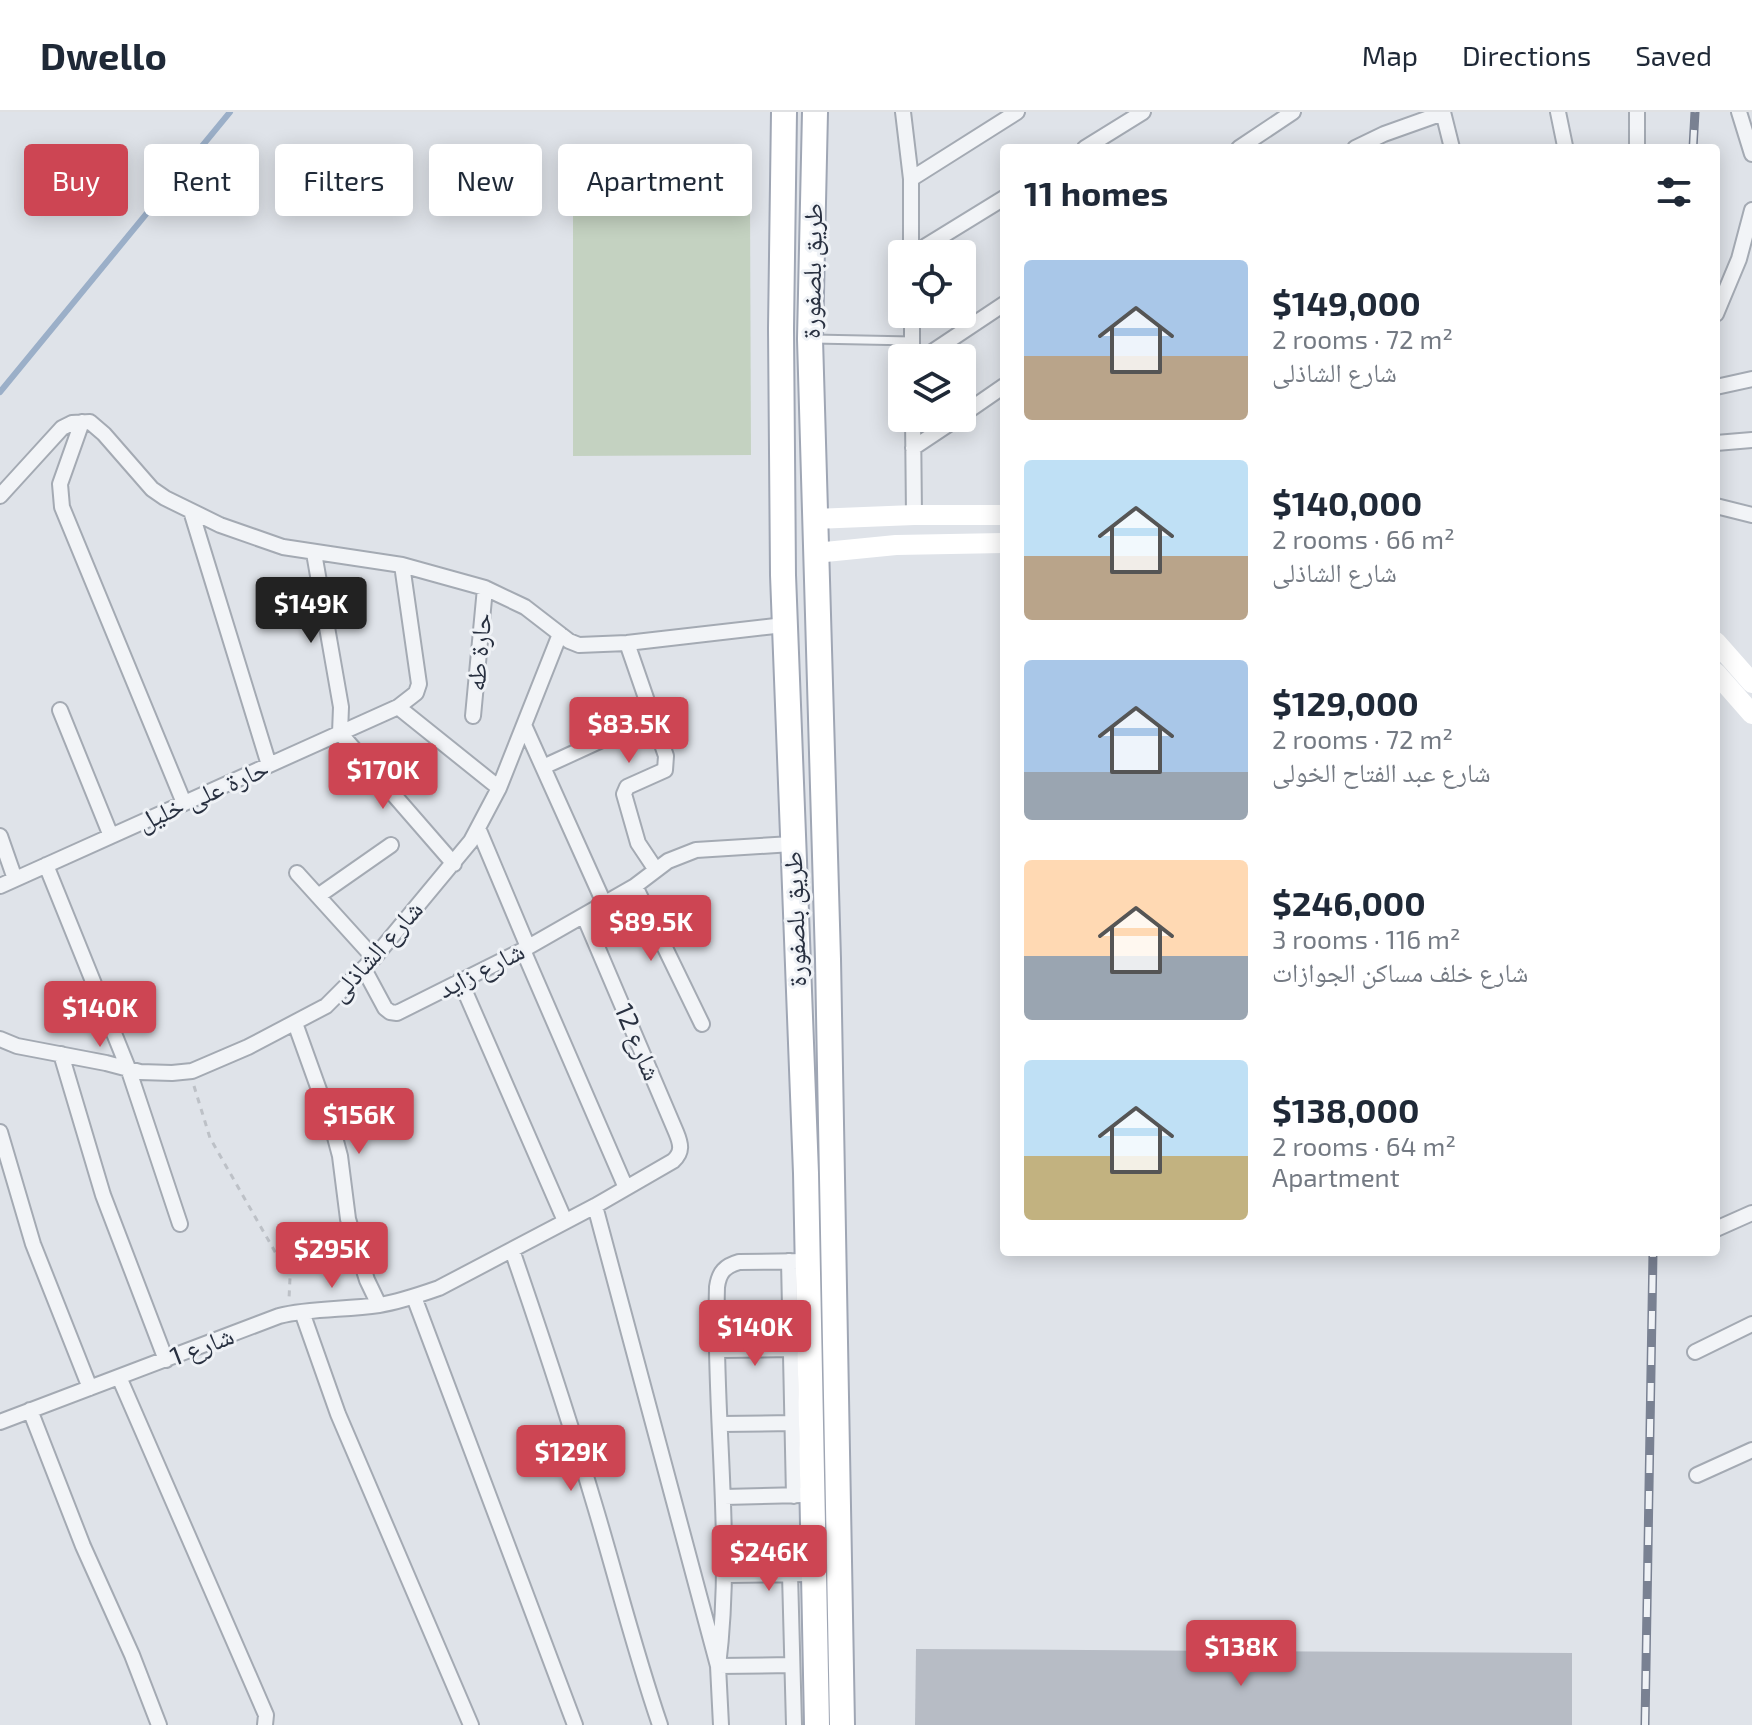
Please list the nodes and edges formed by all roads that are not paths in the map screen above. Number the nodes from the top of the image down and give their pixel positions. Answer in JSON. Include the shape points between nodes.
{"nodes":[{"id":1,"x":784,"y":112,"type":"edge"},
{"id":2,"x":815,"y":112,"type":"edge"},
{"id":3,"x":903,"y":112,"type":"edge"},
{"id":4,"x":1017,"y":112,"type":"edge"},
{"id":5,"x":1143,"y":112,"type":"edge"},
{"id":6,"x":1293,"y":112,"type":"edge"},
{"id":7,"x":1443,"y":112,"type":"edge"},
{"id":8,"x":1558,"y":112,"type":"edge"},
{"id":9,"x":1637,"y":112,"type":"edge"},
{"id":10,"x":1739,"y":112,"type":"edge"},
{"id":11,"x":1091,"y":144,"type":"edge"},
{"id":12,"x":1245,"y":144,"type":"edge"},
{"id":13,"x":1363,"y":144,"type":"edge"},
{"id":14,"x":1451,"y":144,"type":"edge"},
{"id":15,"x":1565,"y":144,"type":"edge"},
{"id":16,"x":1637,"y":144,"type":"edge"},
{"id":17,"x":1752,"y":154,"type":"edge"},
{"id":18,"x":911,"y":179,"type":"junction"},
{"id":19,"x":1000,"y":200,"type":"edge"},
{"id":20,"x":1752,"y":210,"type":"edge"},
{"id":21,"x":912,"y":240,"type":"edge"},
{"id":22,"x":935,"y":240,"type":"edge"},
{"id":23,"x":1720,"y":304,"type":"edge"},
{"id":24,"x":1000,"y":307,"type":"edge"},
{"id":25,"x":912,"y":328,"type":"edge"},
{"id":26,"x":810,"y":339,"type":"junction"},
{"id":27,"x":912,"y":341,"type":"joint"},
{"id":28,"x":944,"y":344,"type":"edge"},
{"id":29,"x":1752,"y":379,"type":"edge"},
{"id":30,"x":1720,"y":386,"type":"edge"},
{"id":31,"x":1000,"y":389,"type":"edge"},
{"id":32,"x":976,"y":405,"type":"edge"},
{"id":33,"x":82,"y":422,"type":"junction"},
{"id":34,"x":913,"y":432,"type":"edge"},
{"id":35,"x":936,"y":432,"type":"edge"},
{"id":36,"x":1752,"y":440,"type":"edge"},
{"id":37,"x":1720,"y":443,"type":"edge"},
{"id":38,"x":913,"y":448,"type":"junction"},
{"id":39,"x":0,"y":496,"type":"edge"},
{"id":40,"x":1720,"y":507,"type":"edge"},
{"id":41,"x":191,"y":511,"type":"junction"},
{"id":42,"x":994,"y":514,"type":"edge"},
{"id":43,"x":914,"y":515,"type":"junction"},
{"id":44,"x":1752,"y":515,"type":"edge"},
{"id":45,"x":814,"y":519,"type":"junction"},
{"id":46,"x":994,"y":543,"type":"edge"},
{"id":47,"x":314,"y":553,"type":"junction"},
{"id":48,"x":815,"y":553,"type":"junction"},
{"id":49,"x":402,"y":565,"type":"junction"},
{"id":50,"x":485,"y":588,"type":"junction"},
{"id":51,"x":784,"y":625,"type":"junction"},
{"id":52,"x":560,"y":634,"type":"junction"},
{"id":53,"x":627,"y":643,"type":"junction"},
{"id":54,"x":1720,"y":644,"type":"edge"},
{"id":55,"x":1720,"y":678,"type":"edge"},
{"id":56,"x":1752,"y":683,"type":"edge"},
{"id":57,"x":398,"y":707,"type":"junction"},
{"id":58,"x":60,"y":710,"type":"dead end"},
{"id":59,"x":1752,"y":714,"type":"edge"},
{"id":60,"x":473,"y":716,"type":"dead end"},
{"id":61,"x":524,"y":725,"type":"junction"},
{"id":62,"x":340,"y":733,"type":"junction"},
{"id":63,"x":615,"y":734,"type":"dead end"},
{"id":64,"x":269,"y":765,"type":"junction"},
{"id":65,"x":543,"y":767,"type":"junction"},
{"id":66,"x":499,"y":788,"type":"junction"},
{"id":67,"x":184,"y":803,"type":"junction"},
{"id":68,"x":478,"y":828,"type":"junction"},
{"id":69,"x":0,"y":836,"type":"edge"},
{"id":70,"x":111,"y":836,"type":"junction"},
{"id":71,"x":792,"y":844,"type":"junction"},
{"id":72,"x":391,"y":845,"type":"dead end"},
{"id":73,"x":454,"y":864,"type":"junction"},
{"id":74,"x":46,"y":865,"type":"junction"},
{"id":75,"x":656,"y":870,"type":"junction"},
{"id":76,"x":297,"y":873,"type":"dead end"},
{"id":77,"x":15,"y":879,"type":"junction"},
{"id":78,"x":0,"y":886,"type":"edge"},
{"id":79,"x":635,"y":886,"type":"junction"},
{"id":80,"x":318,"y":896,"type":"junction"},
{"id":81,"x":604,"y":903,"type":"junction"},
{"id":82,"x":584,"y":916,"type":"junction"},
{"id":83,"x":525,"y":948,"type":"junction"},
{"id":84,"x":828,"y":959,"type":"junction"},
{"id":85,"x":797,"y":960,"type":"junction"},
{"id":86,"x":369,"y":964,"type":"junction"},
{"id":87,"x":460,"y":980,"type":"junction"},
{"id":88,"x":295,"y":1023,"type":"junction"},
{"id":89,"x":702,"y":1024,"type":"dead end"},
{"id":90,"x":0,"y":1039,"type":"edge"},
{"id":91,"x":61,"y":1054,"type":"junction"},
{"id":92,"x":128,"y":1068,"type":"junction"},
{"id":93,"x":0,"y":1132,"type":"edge"},
{"id":94,"x":667,"y":1165,"type":"joint"},
{"id":95,"x":626,"y":1188,"type":"junction"},
{"id":96,"x":595,"y":1206,"type":"junction"},
{"id":97,"x":1752,"y":1213,"type":"edge"},
{"id":98,"x":565,"y":1221,"type":"junction"},
{"id":99,"x":180,"y":1224,"type":"dead end"},
{"id":100,"x":1720,"y":1227,"type":"edge"},
{"id":101,"x":512,"y":1250,"type":"junction"},
{"id":102,"x":798,"y":1261,"type":"junction"},
{"id":103,"x":414,"y":1297,"type":"junction"},
{"id":104,"x":379,"y":1305,"type":"junction"},
{"id":105,"x":295,"y":1313,"type":"junction"},
{"id":106,"x":1752,"y":1324,"type":"edge"},
{"id":107,"x":791,"y":1349,"type":"junction"},
{"id":108,"x":719,"y":1350,"type":"junction"},
{"id":109,"x":1695,"y":1352,"type":"dead end"},
{"id":110,"x":166,"y":1360,"type":"junction"},
{"id":111,"x":119,"y":1377,"type":"junction"},
{"id":112,"x":90,"y":1388,"type":"junction"},
{"id":113,"x":30,"y":1410,"type":"junction"},
{"id":114,"x":0,"y":1422,"type":"edge"},
{"id":115,"x":793,"y":1423,"type":"junction"},
{"id":116,"x":721,"y":1424,"type":"junction"},
{"id":117,"x":1752,"y":1450,"type":"edge"},
{"id":118,"x":1697,"y":1475,"type":"dead end"},
{"id":119,"x":803,"y":1496,"type":"junction"},
{"id":120,"x":724,"y":1497,"type":"junction"},
{"id":121,"x":801,"y":1574,"type":"junction"},
{"id":122,"x":725,"y":1575,"type":"junction"},
{"id":123,"x":792,"y":1665,"type":"junction"},
{"id":124,"x":718,"y":1666,"type":"junction"},
{"id":125,"x":159,"y":1725,"type":"edge"},
{"id":126,"x":265,"y":1725,"type":"edge"},
{"id":127,"x":471,"y":1725,"type":"edge"},
{"id":128,"x":575,"y":1725,"type":"edge"},
{"id":129,"x":660,"y":1725,"type":"edge"},
{"id":130,"x":721,"y":1725,"type":"edge"},
{"id":131,"x":794,"y":1725,"type":"edge"},
{"id":132,"x":817,"y":1725,"type":"edge"},
{"id":133,"x":842,"y":1725,"type":"edge"}],
"edges":[{"from":1,"to":51,"type":"main road","name":"طريق بلصفورة"},
{"from":2,"to":26,"type":"main road","name":"طريق بلصفورة"},
{"from":3,"to":18,"type":"street"},
{"from":4,"to":18,"type":"street"},
{"from":5,"to":11,"type":"street"},
{"from":6,"to":12,"type":"street"},
{"from":7,"to":13,"type":"street"},
{"from":7,"to":14,"type":"street"},
{"from":8,"to":15,"type":"street"},
{"from":9,"to":16,"type":"street"},
{"from":10,"to":17,"type":"street"},
{"from":18,"to":21,"type":"street"},
{"from":19,"to":22,"type":"street"},
{"from":20,"to":23,"type":"street"},
{"from":24,"to":28,"type":"street"},
{"from":25,"to":27,"type":"street"},
{"from":26,"to":27,"type":"lane"},
{"from":26,"to":45,"type":"main road","name":"طريق بلصفورة"},
{"from":29,"to":30,"type":"street"},
{"from":31,"to":32,"type":"street"},
{"from":33,"to":39,"type":"street","via":[[54,435]]},
{"from":33,"to":41,"type":"street","via":[[97,427],[152,489]]},
{"from":33,"to":67,"type":"street","via":[[60,484],[62,507]]},
{"from":34,"to":38,"type":"street"},
{"from":35,"to":38,"type":"street"},
{"from":36,"to":37,"type":"street"},
{"from":38,"to":43,"type":"street"},
{"from":40,"to":44,"type":"street"},
{"from":41,"to":47,"type":"street","via":[[251,537]]},
{"from":41,"to":64,"type":"street"},
{"from":42,"to":43,"type":"main road"},
{"from":42,"to":46,"type":"main road"},
{"from":43,"to":45,"type":"main road"},
{"from":45,"to":48,"type":"main road","name":"طريق بلصفورة"},
{"from":46,"to":48,"type":"main road"},
{"from":47,"to":49,"type":"street"},
{"from":47,"to":62,"type":"street","via":[[341,707]]},
{"from":48,"to":84,"type":"main road","name":"طريق بلصفورة"},
{"from":49,"to":50,"type":"street"},
{"from":49,"to":57,"type":"street","via":[[419,684]]},
{"from":50,"to":52,"type":"street","via":[[525,607]]},
{"from":50,"to":60,"type":"street","name":"حارة طه"},
{"from":51,"to":53,"type":"street"},
{"from":51,"to":71,"type":"main road","name":"طريق بلصفورة"},
{"from":52,"to":53,"type":"street","via":[[590,646]]},
{"from":52,"to":61,"type":"street","name":"شارع الشاذلى"},
{"from":53,"to":75,"type":"street","via":[[666,756],[665,770],[627,787],[624,794],[638,843]]},
{"from":54,"to":56,"type":"main road"},
{"from":55,"to":59,"type":"main road"},
{"from":57,"to":62,"type":"street","name":"حارة على خليل"},
{"from":57,"to":66,"type":"street"},
{"from":58,"to":70,"type":"street"},
{"from":61,"to":65,"type":"street"},
{"from":61,"to":66,"type":"street","name":"شارع الشاذلى"},
{"from":62,"to":64,"type":"street","name":"حارة على خليل"},
{"from":62,"to":73,"type":"street"},
{"from":63,"to":65,"type":"street"},
{"from":64,"to":67,"type":"street","name":"حارة على خليل"},
{"from":65,"to":81,"type":"street"},
{"from":66,"to":68,"type":"street","name":"شارع الشاذلى"},
{"from":67,"to":70,"type":"street","name":"حارة على خليل"},
{"from":68,"to":73,"type":"street","name":"شارع الشاذلى"},
{"from":68,"to":83,"type":"street"},
{"from":69,"to":77,"type":"street"},
{"from":70,"to":74,"type":"street","name":"حارة على خليل"},
{"from":71,"to":75,"type":"street","name":"شارع زايد","via":[[696,850]]},
{"from":71,"to":85,"type":"main road","name":"طريق بلصفورة"},
{"from":72,"to":80,"type":"street"},
{"from":73,"to":86,"type":"street","name":"شارع الشاذلى"},
{"from":74,"to":77,"type":"street","name":"حارة على خليل"},
{"from":74,"to":92,"type":"street"},
{"from":75,"to":79,"type":"street","name":"شارع زايد"},
{"from":76,"to":80,"type":"street"},
{"from":77,"to":78,"type":"street","name":"حارة على خليل"},
{"from":79,"to":81,"type":"street","name":"شارع زايد"},
{"from":79,"to":89,"type":"street"},
{"from":80,"to":86,"type":"street"},
{"from":81,"to":82,"type":"street","name":"شارع زايد"},
{"from":82,"to":83,"type":"street","name":"شارع زايد"},
{"from":82,"to":94,"type":"street","name":"شارع 12","via":[[676,1132],[681,1148]]},
{"from":83,"to":87,"type":"street","name":"شارع زايد"},
{"from":83,"to":95,"type":"street"},
{"from":84,"to":85,"type":"main road"},
{"from":84,"to":133,"type":"main road","name":"طريق بلصفورة"},
{"from":85,"to":102,"type":"main road","name":"طريق بلصفورة"},
{"from":86,"to":87,"type":"street","name":"شارع زايد","via":[[385,1008],[397,1013]]},
{"from":86,"to":88,"type":"street","name":"شارع الشاذلى","via":[[326,1006]]},
{"from":87,"to":98,"type":"street"},
{"from":88,"to":92,"type":"street","name":"شارع الشاذلى","via":[[192,1071]]},
{"from":88,"to":104,"type":"street","via":[[332,1126],[348,1219]]},
{"from":90,"to":91,"type":"street","name":"شارع الشاذلى"},
{"from":91,"to":92,"type":"street","name":"شارع الشاذلى"},
{"from":91,"to":110,"type":"street","via":[[103,1195]]},
{"from":92,"to":99,"type":"street"},
{"from":93,"to":112,"type":"street","via":[[33,1244]]},
{"from":94,"to":95,"type":"street","name":"شارع 1"},
{"from":95,"to":96,"type":"street","name":"شارع 1"},
{"from":96,"to":98,"type":"street","name":"شارع 1"},
{"from":96,"to":124,"type":"street"},
{"from":97,"to":100,"type":"street"},
{"from":98,"to":101,"type":"street","name":"شارع 1"},
{"from":101,"to":103,"type":"street","name":"شارع 1"},
{"from":101,"to":129,"type":"street"},
{"from":102,"to":107,"type":"street"},
{"from":102,"to":108,"type":"street","via":[[739,1262],[723,1270],[717,1287]]},
{"from":102,"to":119,"type":"main road","name":"طريق بلصفورة"},
{"from":103,"to":104,"type":"street","name":"شارع 1"},
{"from":103,"to":128,"type":"street"},
{"from":104,"to":105,"type":"street","name":"شارع 1"},
{"from":105,"to":110,"type":"street","name":"شارع 1"},
{"from":105,"to":127,"type":"street"},
{"from":106,"to":109,"type":"street"},
{"from":107,"to":108,"type":"street"},
{"from":107,"to":115,"type":"street"},
{"from":108,"to":116,"type":"street"},
{"from":110,"to":111,"type":"street","name":"شارع 1"},
{"from":111,"to":112,"type":"street","name":"شارع 1"},
{"from":111,"to":126,"type":"street","via":[[266,1715]]},
{"from":112,"to":113,"type":"street","name":"شارع 1"},
{"from":113,"to":114,"type":"street","name":"شارع 1"},
{"from":113,"to":125,"type":"street"},
{"from":115,"to":116,"type":"street"},
{"from":115,"to":119,"type":"street"},
{"from":116,"to":120,"type":"street"},
{"from":117,"to":118,"type":"street"},
{"from":119,"to":120,"type":"street"},
{"from":119,"to":121,"type":"main road","name":"طريق بلصفورة"},
{"from":120,"to":122,"type":"street"},
{"from":121,"to":122,"type":"street"},
{"from":121,"to":123,"type":"street"},
{"from":121,"to":132,"type":"main road","name":"طريق بلصفورة"},
{"from":122,"to":124,"type":"street"},
{"from":123,"to":124,"type":"street"},
{"from":123,"to":131,"type":"street"},
{"from":124,"to":130,"type":"street"}]}
